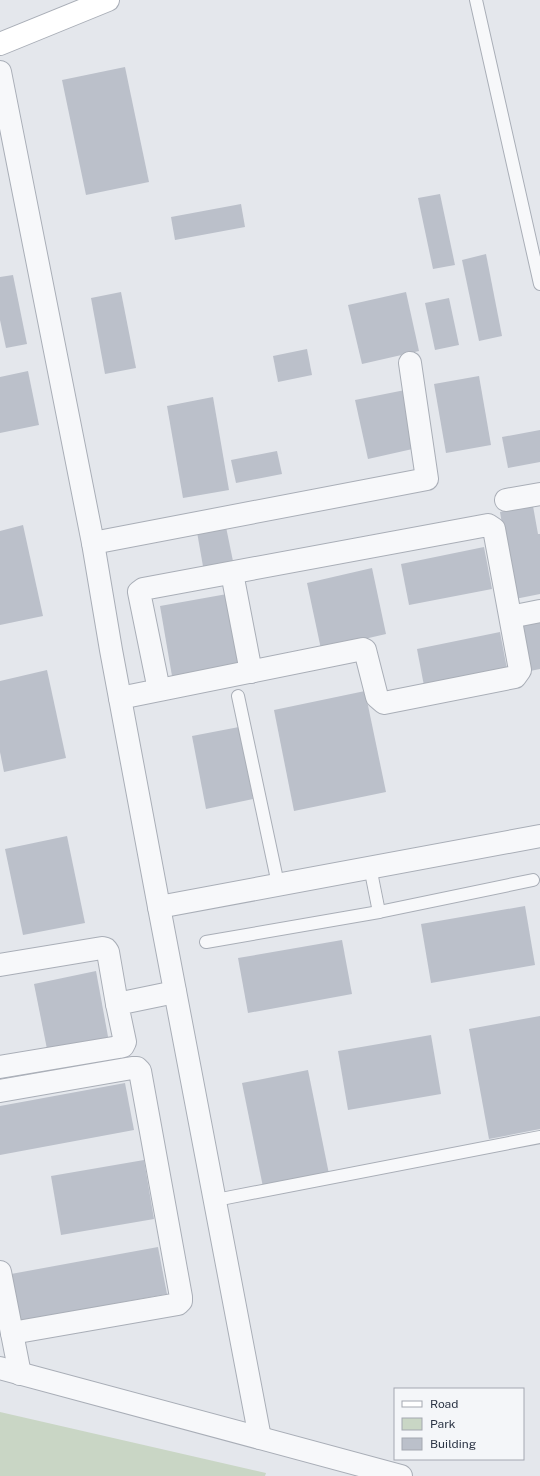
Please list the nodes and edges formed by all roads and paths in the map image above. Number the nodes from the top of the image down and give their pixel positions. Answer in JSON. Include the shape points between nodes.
{"nodes":[{"id":1,"x":108,"y":0,"type":"edge"},
{"id":2,"x":476,"y":0,"type":"edge"},
{"id":3,"x":0,"y":44,"type":"edge"},
{"id":4,"x":0,"y":72,"type":"edge"},
{"id":5,"x":540,"y":284,"type":"edge"},
{"id":6,"x":410,"y":363,"type":"dead end"},
{"id":7,"x":540,"y":494,"type":"edge"},
{"id":8,"x":506,"y":500,"type":"dead end"},
{"id":9,"x":93,"y":543,"type":"junction"},
{"id":10,"x":232,"y":573,"type":"junction"},
{"id":11,"x":251,"y":672,"type":"junction"},
{"id":12,"x":159,"y":690,"type":"junction"},
{"id":13,"x":238,"y":696,"type":"dead end"},
{"id":14,"x":120,"y":698,"type":"junction"},
{"id":15,"x":540,"y":836,"type":"edge"},
{"id":16,"x":370,"y":868,"type":"junction"},
{"id":17,"x":533,"y":880,"type":"dead end"},
{"id":18,"x":278,"y":884,"type":"junction"},
{"id":19,"x":159,"y":907,"type":"junction"},
{"id":20,"x":379,"y":912,"type":"junction"},
{"id":21,"x":206,"y":942,"type":"dead end"},
{"id":22,"x":0,"y":965,"type":"edge"},
{"id":23,"x":175,"y":992,"type":"junction"},
{"id":24,"x":117,"y":1004,"type":"junction"},
{"id":25,"x":0,"y":1067,"type":"edge"},
{"id":26,"x":0,"y":1091,"type":"edge"},
{"id":27,"x":540,"y":1137,"type":"edge"},
{"id":28,"x":216,"y":1200,"type":"junction"},
{"id":29,"x":0,"y":1272,"type":"edge"},
{"id":30,"x":12,"y":1333,"type":"junction"},
{"id":31,"x":10,"y":1371,"type":"edge"},
{"id":32,"x":260,"y":1438,"type":"junction"},
{"id":33,"x":401,"y":1476,"type":"edge"}],
"edges":[{"from":1,"to":3,"type":"main road"},
{"from":2,"to":5,"type":"lane"},
{"from":4,"to":9,"type":"street"},
{"from":6,"to":9,"type":"street","via":[[427,479]]},
{"from":7,"to":8,"type":"street"},
{"from":9,"to":14,"type":"street"},
{"from":10,"to":11,"type":"street"},
{"from":10,"to":11,"type":"street","via":[[488,525],[494,529],[520,670],[515,677],[384,703],[377,697],[363,649]]},
{"from":10,"to":12,"type":"street","via":[[140,590]]},
{"from":11,"to":12,"type":"street"},
{"from":12,"to":14,"type":"street"},
{"from":13,"to":18,"type":"lane"},
{"from":14,"to":19,"type":"street"},
{"from":15,"to":16,"type":"street"},
{"from":16,"to":18,"type":"street"},
{"from":16,"to":20,"type":"lane"},
{"from":17,"to":20,"type":"lane"},
{"from":18,"to":19,"type":"street"},
{"from":19,"to":23,"type":"street"},
{"from":20,"to":21,"type":"lane"},
{"from":22,"to":24,"type":"street","via":[[106,948]]},
{"from":23,"to":24,"type":"street"},
{"from":23,"to":28,"type":"street"},
{"from":24,"to":25,"type":"street","via":[[125,1042],[123,1046]]},
{"from":26,"to":30,"type":"street","via":[[132,1068],[140,1071],[181,1297],[178,1304]]},
{"from":27,"to":28,"type":"lane"},
{"from":28,"to":32,"type":"street"},
{"from":29,"to":30,"type":"street"},
{"from":30,"to":31,"type":"street"},
{"from":31,"to":32,"type":"street"},
{"from":32,"to":33,"type":"street"}]}
